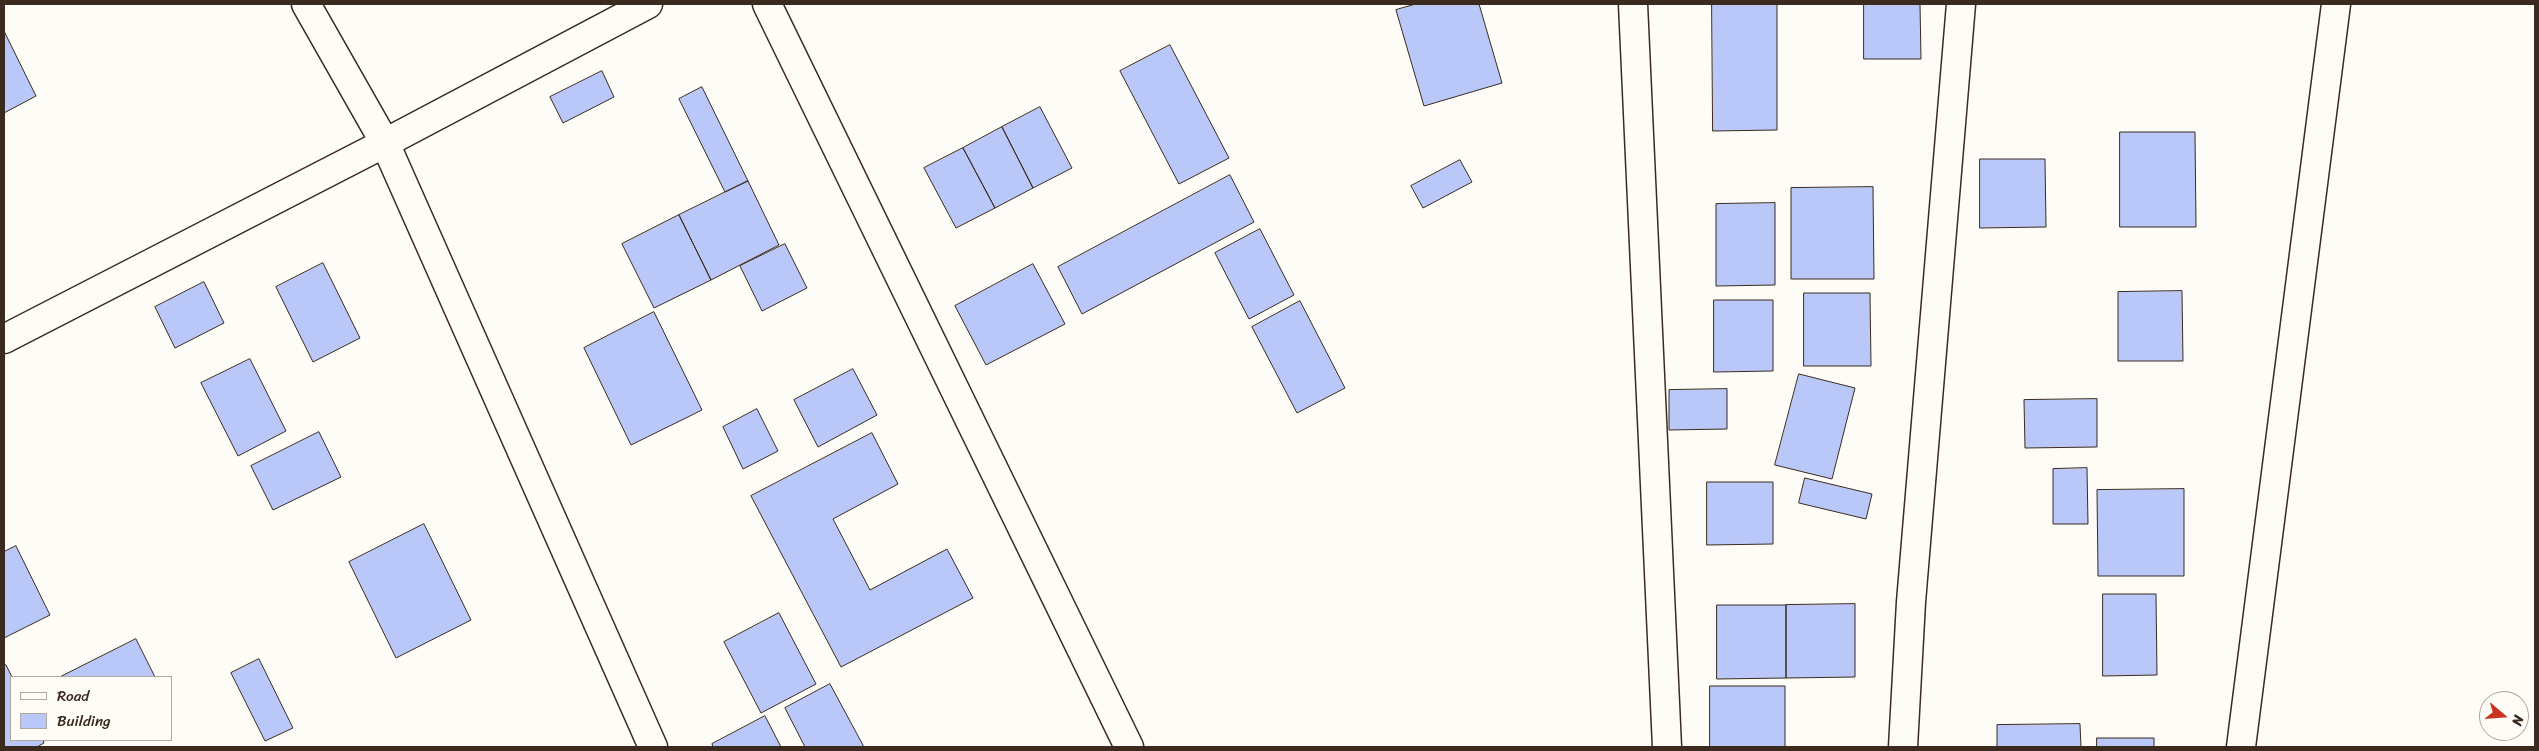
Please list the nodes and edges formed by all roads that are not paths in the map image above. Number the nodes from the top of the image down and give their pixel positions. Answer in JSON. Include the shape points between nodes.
{"nodes":[{"id":1,"x":306,"y":4,"type":"edge"},
{"id":2,"x":648,"y":4,"type":"edge"},
{"id":3,"x":768,"y":4,"type":"edge"},
{"id":4,"x":1633,"y":4,"type":"edge"},
{"id":5,"x":1961,"y":4,"type":"edge"},
{"id":6,"x":2336,"y":4,"type":"edge"},
{"id":7,"x":385,"y":143,"type":"junction"},
{"id":8,"x":4,"y":339,"type":"edge"},
{"id":9,"x":653,"y":747,"type":"edge"},
{"id":10,"x":1129,"y":747,"type":"edge"},
{"id":11,"x":1667,"y":747,"type":"edge"},
{"id":12,"x":1903,"y":747,"type":"edge"},
{"id":13,"x":2241,"y":747,"type":"edge"}],
"edges":[{"from":1,"to":7,"type":"street"},
{"from":2,"to":7,"type":"street"},
{"from":3,"to":10,"type":"street"},
{"from":4,"to":11,"type":"street"},
{"from":5,"to":12,"type":"street","via":[[1912,592]]},
{"from":6,"to":13,"type":"street"},
{"from":7,"to":8,"type":"street"},
{"from":7,"to":9,"type":"street"}]}
